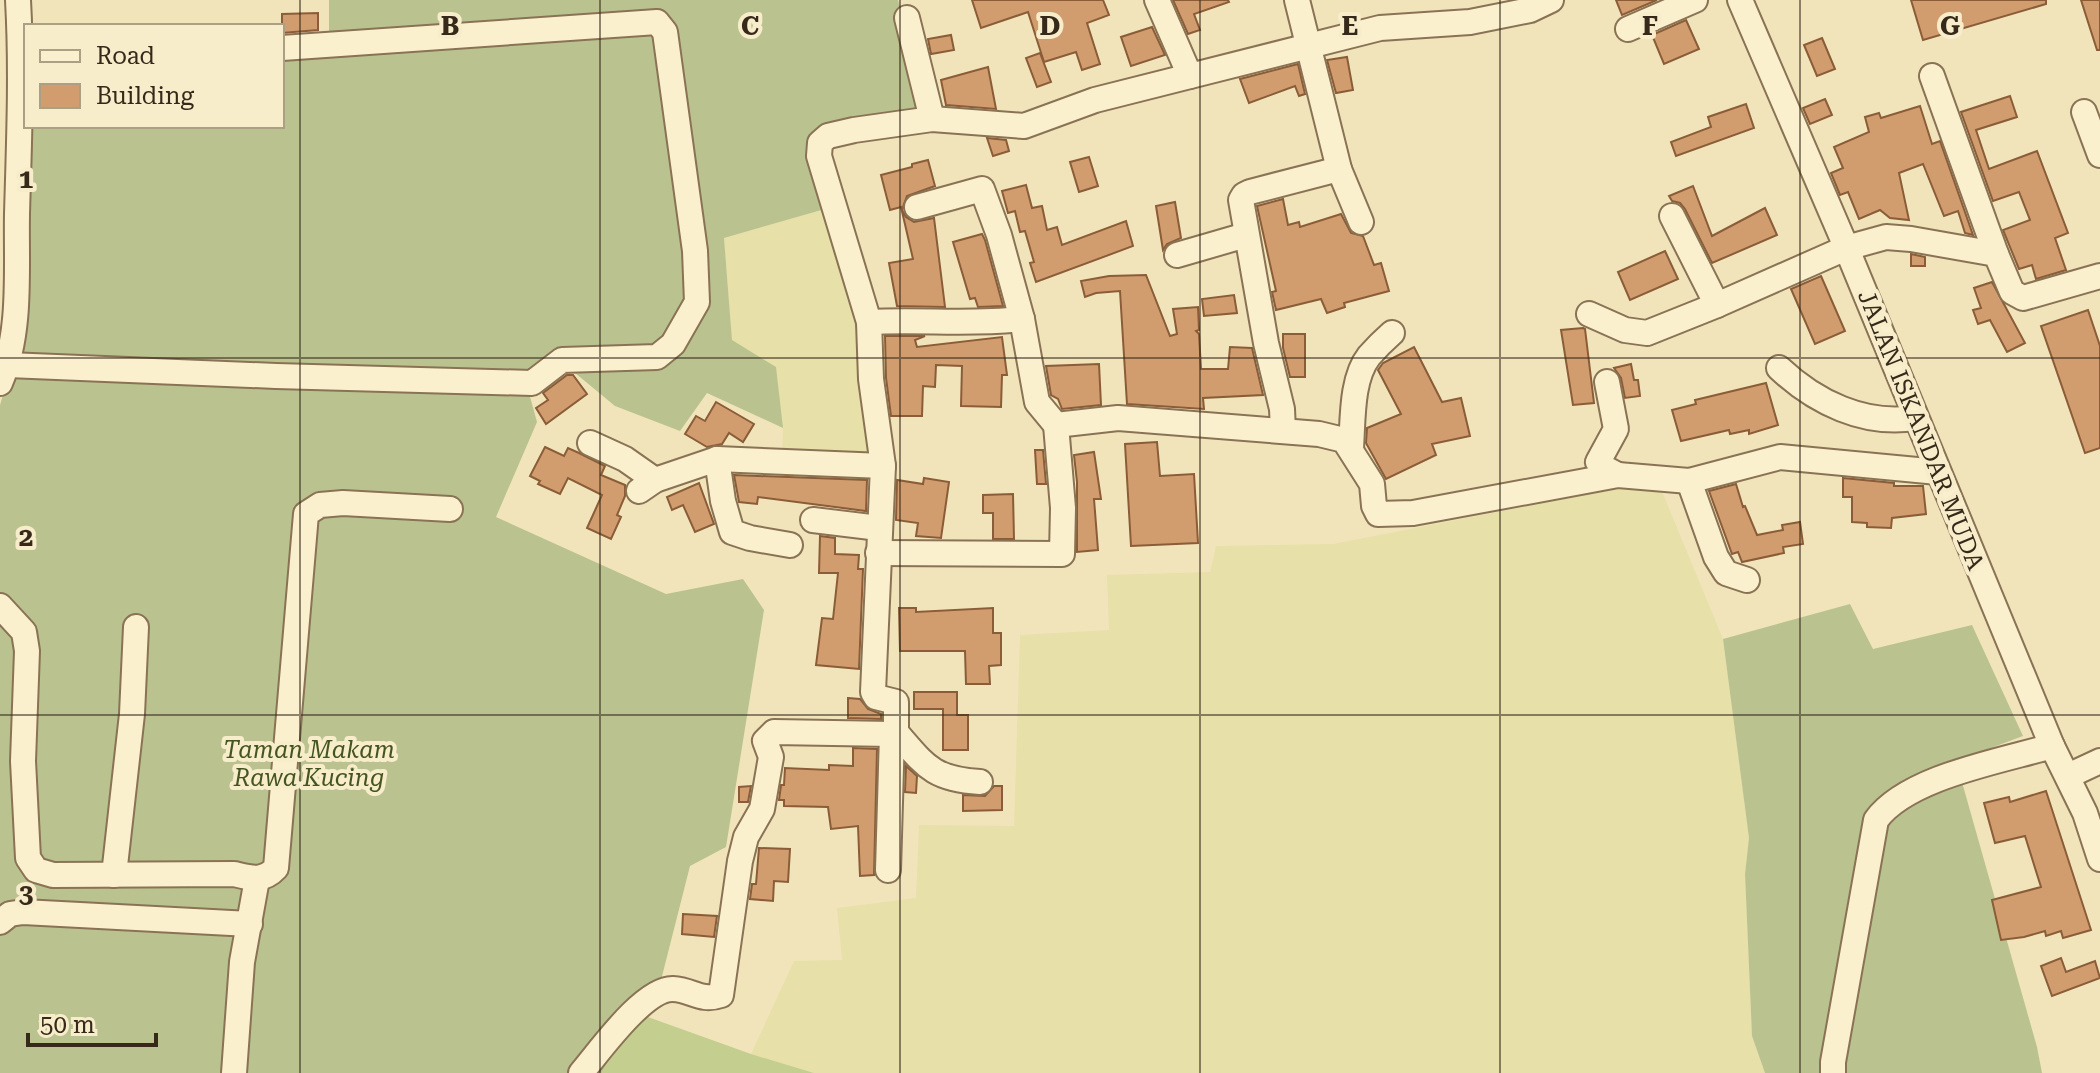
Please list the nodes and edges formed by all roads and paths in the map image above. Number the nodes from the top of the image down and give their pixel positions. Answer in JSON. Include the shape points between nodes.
{"nodes":[{"id":1,"x":18,"y":0,"type":"edge"},
{"id":2,"x":1157,"y":0,"type":"edge"},
{"id":3,"x":1297,"y":0,"type":"edge"},
{"id":4,"x":1551,"y":0,"type":"edge"},
{"id":5,"x":1695,"y":0,"type":"edge"},
{"id":6,"x":1740,"y":0,"type":"edge"},
{"id":7,"x":907,"y":18,"type":"dead end"},
{"id":8,"x":1628,"y":29,"type":"dead end"},
{"id":9,"x":1310,"y":46,"type":"junction"},
{"id":10,"x":23,"y":47,"type":"edge"},
{"id":11,"x":284,"y":48,"type":"edge"},
{"id":12,"x":1190,"y":76,"type":"junction"},
{"id":13,"x":1932,"y":76,"type":"dead end"},
{"id":14,"x":2084,"y":112,"type":"dead end"},
{"id":15,"x":932,"y":119,"type":"junction"},
{"id":16,"x":2100,"y":155,"type":"edge"},
{"id":17,"x":1339,"y":169,"type":"junction"},
{"id":18,"x":917,"y":207,"type":"dead end"},
{"id":19,"x":1672,"y":216,"type":"dead end"},
{"id":20,"x":1361,"y":222,"type":"dead end"},
{"id":21,"x":1246,"y":235,"type":"junction"},
{"id":22,"x":1846,"y":248,"type":"junction"},
{"id":23,"x":1996,"y":254,"type":"junction"},
{"id":24,"x":1177,"y":255,"type":"dead end"},
{"id":25,"x":2100,"y":276,"type":"edge"},
{"id":26,"x":1717,"y":305,"type":"junction"},
{"id":27,"x":1589,"y":314,"type":"dead end"},
{"id":28,"x":1022,"y":319,"type":"junction"},
{"id":29,"x":869,"y":322,"type":"junction"},
{"id":30,"x":1392,"y":333,"type":"dead end"},
{"id":31,"x":1779,"y":368,"type":"dead end"},
{"id":32,"x":4,"y":374,"type":"edge"},
{"id":33,"x":1607,"y":382,"type":"dead end"},
{"id":34,"x":1915,"y":418,"type":"junction"},
{"id":35,"x":1056,"y":425,"type":"junction"},
{"id":36,"x":1283,"y":431,"type":"junction"},
{"id":37,"x":590,"y":443,"type":"dead end"},
{"id":38,"x":1351,"y":448,"type":"junction"},
{"id":39,"x":717,"y":459,"type":"junction"},
{"id":40,"x":883,"y":466,"type":"junction"},
{"id":41,"x":1938,"y":472,"type":"junction"},
{"id":42,"x":1618,"y":475,"type":"junction"},
{"id":43,"x":1689,"y":481,"type":"junction"},
{"id":44,"x":450,"y":509,"type":"dead end"},
{"id":45,"x":813,"y":520,"type":"dead end"},
{"id":46,"x":879,"y":528,"type":"junction"},
{"id":47,"x":790,"y":545,"type":"dead end"},
{"id":48,"x":878,"y":553,"type":"junction"},
{"id":49,"x":1747,"y":580,"type":"dead end"},
{"id":50,"x":0,"y":606,"type":"edge"},
{"id":51,"x":136,"y":627,"type":"dead end"},
{"id":52,"x":893,"y":732,"type":"junction"},
{"id":53,"x":2052,"y":746,"type":"junction"},
{"id":54,"x":2100,"y":761,"type":"edge"},
{"id":55,"x":2068,"y":776,"type":"junction"},
{"id":56,"x":980,"y":782,"type":"dead end"},
{"id":57,"x":2092,"y":811,"type":"edge"},
{"id":58,"x":2100,"y":859,"type":"edge"},
{"id":59,"x":888,"y":870,"type":"dead end"},
{"id":60,"x":114,"y":875,"type":"junction"},
{"id":61,"x":257,"y":879,"type":"junction"},
{"id":62,"x":0,"y":922,"type":"edge"},
{"id":63,"x":250,"y":924,"type":"junction"},
{"id":64,"x":234,"y":1073,"type":"edge"},
{"id":65,"x":581,"y":1073,"type":"edge"},
{"id":66,"x":1833,"y":1073,"type":"edge"}],
"edges":[{"from":1,"to":10,"type":"street"},
{"from":2,"to":12,"type":"street"},
{"from":3,"to":9,"type":"street"},
{"from":4,"to":9,"type":"street","via":[[1530,10],[1470,22],[1380,28]]},
{"from":5,"to":8,"type":"street"},
{"from":6,"to":22,"type":"street","name":"JALAN ISKANDAR MUDA"},
{"from":7,"to":15,"type":"street"},
{"from":9,"to":12,"type":"street"},
{"from":9,"to":17,"type":"street"},
{"from":10,"to":32,"type":"street","via":[[15,302]]},
{"from":11,"to":32,"type":"street","via":[[657,22],[665,32],[695,251],[697,302],[673,344],[657,357],[562,360],[532,383]]},
{"from":12,"to":15,"type":"street","via":[[1095,100],[1024,126]]},
{"from":13,"to":23,"type":"street"},
{"from":14,"to":16,"type":"street"},
{"from":15,"to":29,"type":"street","via":[[854,130],[820,143],[819,156]]},
{"from":17,"to":20,"type":"street"},
{"from":17,"to":21,"type":"street","via":[[1244,195]]},
{"from":18,"to":28,"type":"street","via":[[982,189]]},
{"from":19,"to":26,"type":"street"},
{"from":21,"to":24,"type":"street"},
{"from":21,"to":36,"type":"street"},
{"from":22,"to":23,"type":"street","via":[[1886,237]]},
{"from":22,"to":26,"type":"street"},
{"from":22,"to":34,"type":"street","name":"JALAN ISKANDAR MUDA"},
{"from":23,"to":25,"type":"street","via":[[2012,292],[2023,298]]},
{"from":26,"to":27,"type":"street","via":[[1647,333]]},
{"from":28,"to":29,"type":"street"},
{"from":28,"to":35,"type":"street","via":[[1037,402]]},
{"from":29,"to":40,"type":"street"},
{"from":30,"to":38,"type":"street","via":[[1367,358],[1360,376]]},
{"from":31,"to":34,"type":"street","via":[[1842,411]]},
{"from":33,"to":42,"type":"street","via":[[1616,426],[1598,462]]},
{"from":34,"to":41,"type":"street","name":"JALAN ISKANDAR MUDA"},
{"from":35,"to":36,"type":"street","via":[[1118,418]]},
{"from":35,"to":48,"type":"street","via":[[1062,554]]},
{"from":36,"to":38,"type":"street","via":[[1330,436]]},
{"from":37,"to":39,"type":"street","via":[[625,459],[647,486]]},
{"from":38,"to":42,"type":"street","via":[[1372,484],[1378,514],[1389,516]]},
{"from":39,"to":40,"type":"street"},
{"from":39,"to":47,"type":"street","via":[[732,532]]},
{"from":40,"to":46,"type":"street"},
{"from":41,"to":43,"type":"street","via":[[1780,457]]},
{"from":41,"to":53,"type":"street","name":"JALAN ISKANDAR MUDA"},
{"from":42,"to":43,"type":"street"},
{"from":43,"to":49,"type":"street","via":[[1716,557],[1726,573]]},
{"from":44,"to":61,"type":"street","via":[[343,503],[320,505],[306,514],[276,868]]},
{"from":45,"to":46,"type":"street"},
{"from":46,"to":48,"type":"street"},
{"from":48,"to":52,"type":"street","via":[[873,692],[896,702]]},
{"from":50,"to":60,"type":"street","via":[[24,632],[27,651],[23,761],[28,858],[36,870],[53,875]]},
{"from":51,"to":60,"type":"street"},
{"from":52,"to":56,"type":"street","via":[[950,780]]},
{"from":52,"to":59,"type":"street"},
{"from":52,"to":65,"type":"street","via":[[774,732],[765,741],[771,757],[762,809],[740,861],[721,995],[709,999],[671,989],[645,1000]]},
{"from":53,"to":55,"type":"street","name":"JALAN ISKANDAR MUDA"},
{"from":53,"to":66,"type":"street","via":[[1932,781],[1886,807],[1876,820]]},
{"from":54,"to":55,"type":"street"},
{"from":55,"to":57,"type":"street","name":"JALAN ISKANDAR MUDA"},
{"from":57,"to":58,"type":"street","name":"JALAN ISKANDAR MUDA"},
{"from":60,"to":61,"type":"street","via":[[234,874]]},
{"from":61,"to":63,"type":"street"},
{"from":62,"to":63,"type":"street","via":[[23,912]]},
{"from":63,"to":64,"type":"street"}]}
